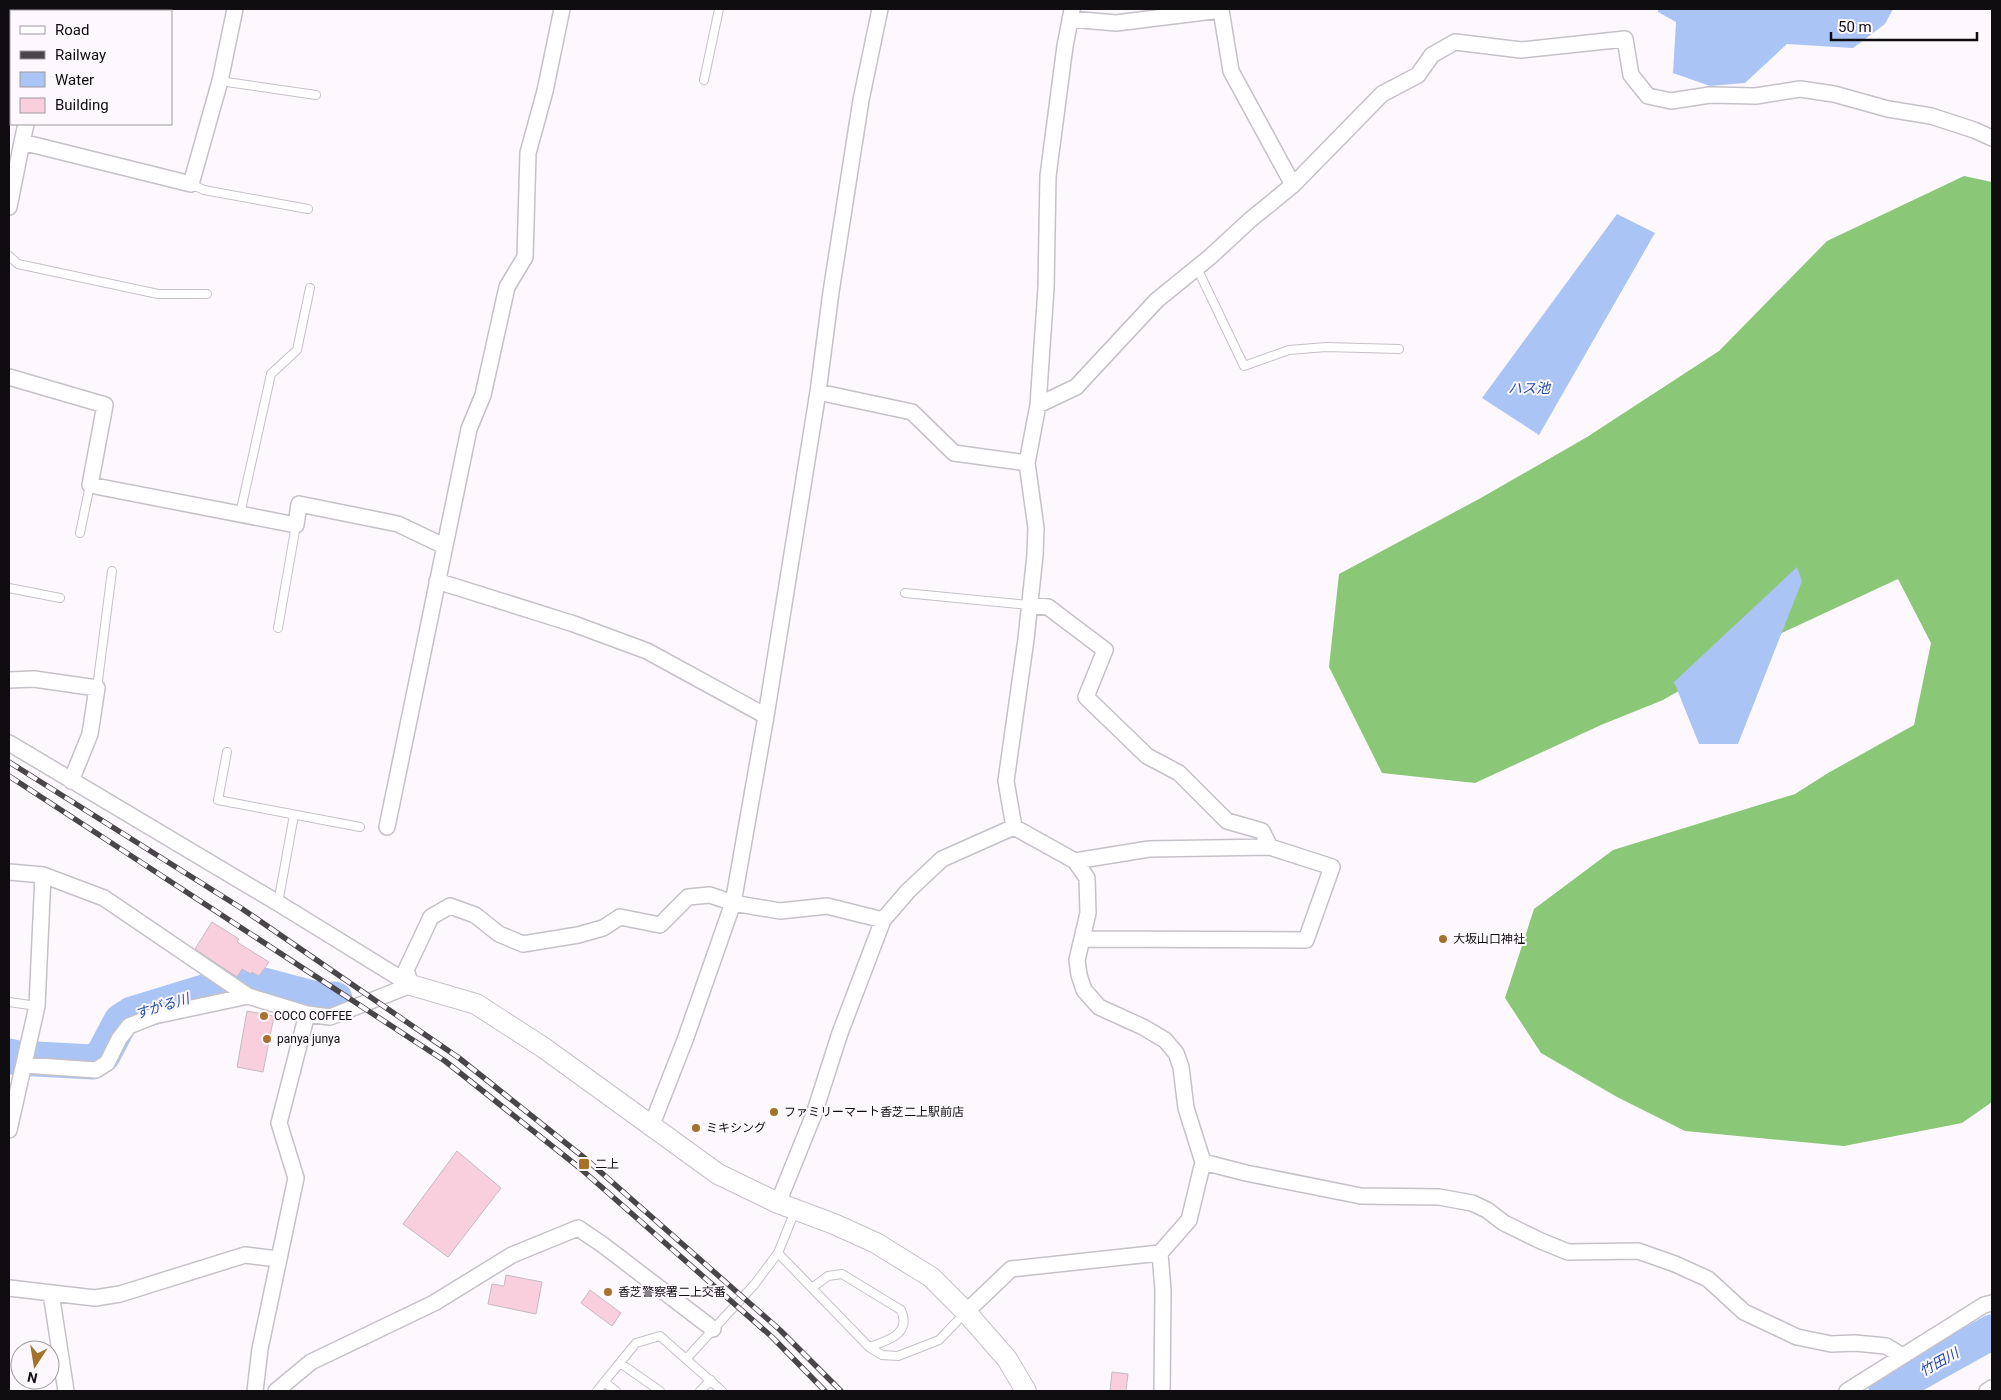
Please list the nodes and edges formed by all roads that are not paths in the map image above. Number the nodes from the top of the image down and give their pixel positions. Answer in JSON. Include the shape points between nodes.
{"nodes":[{"id":1,"x":236,"y":9,"type":"edge"},
{"id":2,"x":562,"y":9,"type":"edge"},
{"id":3,"x":719,"y":9,"type":"edge"},
{"id":4,"x":880,"y":9,"type":"edge"},
{"id":5,"x":1071,"y":14,"type":"edge"},
{"id":6,"x":704,"y":80,"type":"dead end"},
{"id":7,"x":220,"y":81,"type":"junction"},
{"id":8,"x":316,"y":95,"type":"dead end"},
{"id":9,"x":26,"y":125,"type":"edge"},
{"id":10,"x":1992,"y":138,"type":"edge"},
{"id":11,"x":22,"y":142,"type":"junction"},
{"id":12,"x":191,"y":184,"type":"junction"},
{"id":13,"x":1293,"y":184,"type":"junction"},
{"id":14,"x":9,"y":207,"type":"edge"},
{"id":15,"x":308,"y":209,"type":"dead end"},
{"id":16,"x":9,"y":256,"type":"edge"},
{"id":17,"x":1197,"y":268,"type":"junction"},
{"id":18,"x":310,"y":288,"type":"dead end"},
{"id":19,"x":207,"y":294,"type":"dead end"},
{"id":20,"x":1398,"y":349,"type":"dead end"},
{"id":21,"x":9,"y":377,"type":"edge"},
{"id":22,"x":818,"y":392,"type":"junction"},
{"id":23,"x":1038,"y":404,"type":"junction"},
{"id":24,"x":1027,"y":463,"type":"junction"},
{"id":25,"x":90,"y":485,"type":"junction"},
{"id":26,"x":240,"y":514,"type":"junction"},
{"id":27,"x":296,"y":525,"type":"junction"},
{"id":28,"x":80,"y":533,"type":"dead end"},
{"id":29,"x":444,"y":546,"type":"junction"},
{"id":30,"x":112,"y":571,"type":"dead end"},
{"id":31,"x":437,"y":581,"type":"junction"},
{"id":32,"x":9,"y":588,"type":"edge"},
{"id":33,"x":904,"y":593,"type":"dead end"},
{"id":34,"x":60,"y":598,"type":"dead end"},
{"id":35,"x":1029,"y":605,"type":"junction"},
{"id":36,"x":278,"y":628,"type":"dead end"},
{"id":37,"x":9,"y":680,"type":"edge"},
{"id":38,"x":97,"y":688,"type":"junction"},
{"id":39,"x":766,"y":716,"type":"junction"},
{"id":40,"x":9,"y":744,"type":"edge"},
{"id":41,"x":227,"y":752,"type":"dead end"},
{"id":42,"x":71,"y":781,"type":"junction"},
{"id":43,"x":294,"y":815,"type":"junction"},
{"id":44,"x":387,"y":827,"type":"dead end"},
{"id":45,"x":1014,"y":827,"type":"junction"},
{"id":46,"x":360,"y":828,"type":"dead end"},
{"id":47,"x":1270,"y":847,"type":"junction"},
{"id":48,"x":1075,"y":861,"type":"junction"},
{"id":49,"x":9,"y":872,"type":"edge"},
{"id":50,"x":43,"y":875,"type":"junction"},
{"id":51,"x":278,"y":903,"type":"junction"},
{"id":52,"x":733,"y":903,"type":"junction"},
{"id":53,"x":883,"y":920,"type":"junction"},
{"id":54,"x":1083,"y":938,"type":"junction"},
{"id":55,"x":411,"y":985,"type":"junction"},
{"id":56,"x":243,"y":992,"type":"junction"},
{"id":57,"x":9,"y":1002,"type":"edge"},
{"id":58,"x":37,"y":1006,"type":"junction"},
{"id":59,"x":308,"y":1014,"type":"junction"},
{"id":60,"x":25,"y":1060,"type":"junction"},
{"id":61,"x":651,"y":1127,"type":"junction"},
{"id":62,"x":9,"y":1128,"type":"edge"},
{"id":63,"x":1203,"y":1162,"type":"junction"},
{"id":64,"x":787,"y":1206,"type":"junction"},
{"id":65,"x":778,"y":1253,"type":"junction"},
{"id":66,"x":1160,"y":1253,"type":"junction"},
{"id":67,"x":278,"y":1259,"type":"junction"},
{"id":68,"x":813,"y":1287,"type":"junction"},
{"id":69,"x":9,"y":1288,"type":"edge"},
{"id":70,"x":51,"y":1293,"type":"junction"},
{"id":71,"x":1992,"y":1303,"type":"edge"},
{"id":72,"x":966,"y":1312,"type":"junction"},
{"id":73,"x":713,"y":1330,"type":"junction"},
{"id":74,"x":869,"y":1347,"type":"junction"},
{"id":75,"x":1901,"y":1356,"type":"junction"},
{"id":76,"x":686,"y":1359,"type":"junction"},
{"id":77,"x":620,"y":1363,"type":"junction"},
{"id":78,"x":711,"y":1380,"type":"junction"},
{"id":79,"x":604,"y":1382,"type":"junction"},
{"id":80,"x":1992,"y":1388,"type":"edge"},
{"id":81,"x":66,"y":1391,"type":"edge"},
{"id":82,"x":255,"y":1391,"type":"edge"},
{"id":83,"x":276,"y":1391,"type":"edge"},
{"id":84,"x":598,"y":1391,"type":"edge"},
{"id":85,"x":616,"y":1391,"type":"edge"},
{"id":86,"x":660,"y":1391,"type":"edge"},
{"id":87,"x":700,"y":1391,"type":"edge"},
{"id":88,"x":722,"y":1391,"type":"edge"},
{"id":89,"x":1026,"y":1391,"type":"edge"},
{"id":90,"x":1162,"y":1391,"type":"edge"},
{"id":91,"x":1846,"y":1391,"type":"edge"},
{"id":92,"x":1987,"y":1391,"type":"edge"}],
"edges":[{"from":1,"to":7,"type":"street"},
{"from":2,"to":29,"type":"street","via":[[545,92],[528,152],[525,257],[507,287],[484,395],[469,429]]},
{"from":3,"to":6,"type":"lane"},
{"from":4,"to":22,"type":"street","via":[[861,100]]},
{"from":5,"to":13,"type":"street","via":[[1116,23],[1221,10],[1231,71]]},
{"from":5,"to":23,"type":"street","via":[[1048,176],[1046,288]]},
{"from":7,"to":8,"type":"lane"},
{"from":7,"to":12,"type":"street"},
{"from":9,"to":11,"type":"street"},
{"from":10,"to":13,"type":"street","via":[[1931,116],[1800,89],[1756,96],[1710,95],[1671,101],[1648,96],[1631,75],[1625,39],[1521,50],[1455,42],[1432,55],[1418,75],[1382,94]]},
{"from":11,"to":12,"type":"street"},
{"from":11,"to":14,"type":"street"},
{"from":12,"to":15,"type":"lane","via":[[204,190]]},
{"from":13,"to":17,"type":"street"},
{"from":16,"to":19,"type":"lane","via":[[18,264],[158,294]]},
{"from":17,"to":20,"type":"lane","via":[[1244,366],[1289,350],[1326,347]]},
{"from":17,"to":23,"type":"street","via":[[1157,300],[1076,387]]},
{"from":18,"to":26,"type":"lane","via":[[298,350],[271,374]]},
{"from":21,"to":25,"type":"street","via":[[105,405]]},
{"from":22,"to":24,"type":"street","via":[[912,412],[954,453]]},
{"from":22,"to":39,"type":"street"},
{"from":23,"to":24,"type":"street"},
{"from":24,"to":35,"type":"street","via":[[1036,528]]},
{"from":25,"to":26,"type":"street"},
{"from":25,"to":28,"type":"lane"},
{"from":26,"to":27,"type":"street"},
{"from":27,"to":29,"type":"street","via":[[299,504],[398,524]]},
{"from":27,"to":36,"type":"lane"},
{"from":29,"to":31,"type":"street"},
{"from":30,"to":38,"type":"lane"},
{"from":31,"to":39,"type":"street","via":[[574,624],[647,651]]},
{"from":31,"to":44,"type":"street"},
{"from":32,"to":34,"type":"lane"},
{"from":33,"to":35,"type":"lane"},
{"from":35,"to":45,"type":"street","via":[[1006,781]]},
{"from":35,"to":47,"type":"street","via":[[1048,607],[1105,650],[1086,696],[1147,756],[1179,773],[1227,821],[1262,831]]},
{"from":37,"to":38,"type":"street","via":[[34,679]]},
{"from":38,"to":42,"type":"street","via":[[90,734]]},
{"from":39,"to":52,"type":"street"},
{"from":40,"to":42,"type":"street"},
{"from":41,"to":43,"type":"lane","via":[[218,800]]},
{"from":42,"to":51,"type":"street"},
{"from":43,"to":46,"type":"lane"},
{"from":43,"to":51,"type":"lane"},
{"from":45,"to":48,"type":"street"},
{"from":45,"to":53,"type":"street","via":[[942,859]]},
{"from":47,"to":48,"type":"street","via":[[1149,849]]},
{"from":47,"to":54,"type":"street","via":[[1332,867],[1306,940]]},
{"from":48,"to":54,"type":"street","via":[[1087,878],[1088,913]]},
{"from":49,"to":50,"type":"street"},
{"from":50,"to":56,"type":"street","via":[[104,898]]},
{"from":50,"to":58,"type":"street"},
{"from":51,"to":55,"type":"street"},
{"from":52,"to":53,"type":"street","via":[[780,911],[827,906]]},
{"from":52,"to":55,"type":"street","via":[[710,895],[688,897],[660,925],[620,917],[603,928],[578,935],[523,944],[499,934],[475,915],[450,906],[431,917],[426,926],[406,970]]},
{"from":52,"to":61,"type":"street"},
{"from":53,"to":64,"type":"street","via":[[840,1033]]},
{"from":54,"to":63,"type":"street","via":[[1077,960],[1084,990],[1099,1006],[1143,1026],[1176,1053],[1186,1108]]},
{"from":55,"to":59,"type":"street","via":[[330,1017]]},
{"from":55,"to":61,"type":"street","via":[[476,1004],[544,1048]]},
{"from":56,"to":59,"type":"street"},
{"from":56,"to":60,"type":"street","via":[[129,1026],[107,1064],[96,1070],[78,1070]]},
{"from":57,"to":58,"type":"lane"},
{"from":58,"to":60,"type":"street"},
{"from":59,"to":67,"type":"street","via":[[279,1123],[296,1178]]},
{"from":60,"to":62,"type":"street"},
{"from":61,"to":64,"type":"street","via":[[718,1174]]},
{"from":63,"to":66,"type":"street","via":[[1189,1220]]},
{"from":63,"to":75,"type":"street","via":[[1361,1196],[1439,1197],[1472,1203],[1504,1223],[1568,1252],[1638,1251],[1675,1264],[1708,1279],[1744,1312],[1797,1337],[1831,1344],[1886,1346]]},
{"from":64,"to":65,"type":"lane"},
{"from":64,"to":72,"type":"street","via":[[876,1243],[932,1276]]},
{"from":65,"to":68,"type":"lane"},
{"from":65,"to":73,"type":"lane"},
{"from":66,"to":72,"type":"street","via":[[1011,1269]]},
{"from":66,"to":90,"type":"street"},
{"from":67,"to":70,"type":"street","via":[[245,1255],[120,1294],[95,1298]]},
{"from":67,"to":82,"type":"street"},
{"from":68,"to":74,"type":"lane"},
{"from":68,"to":74,"type":"lane","via":[[828,1276],[842,1274],[901,1310],[903,1326],[890,1340]]},
{"from":69,"to":70,"type":"street"},
{"from":70,"to":81,"type":"street"},
{"from":71,"to":75,"type":"street"},
{"from":72,"to":74,"type":"lane","via":[[939,1340],[898,1356],[882,1355]]},
{"from":72,"to":89,"type":"street","via":[[1007,1359]]},
{"from":73,"to":76,"type":"lane"},
{"from":73,"to":83,"type":"street","via":[[578,1228],[512,1255],[434,1303],[311,1362]]},
{"from":75,"to":91,"type":"street"},
{"from":76,"to":77,"type":"lane","via":[[660,1336],[636,1343]]},
{"from":76,"to":78,"type":"lane"},
{"from":77,"to":79,"type":"lane"},
{"from":77,"to":86,"type":"lane"},
{"from":78,"to":87,"type":"lane"},
{"from":78,"to":88,"type":"lane"},
{"from":79,"to":84,"type":"lane"},
{"from":79,"to":85,"type":"lane"},
{"from":80,"to":92,"type":"street"}]}
